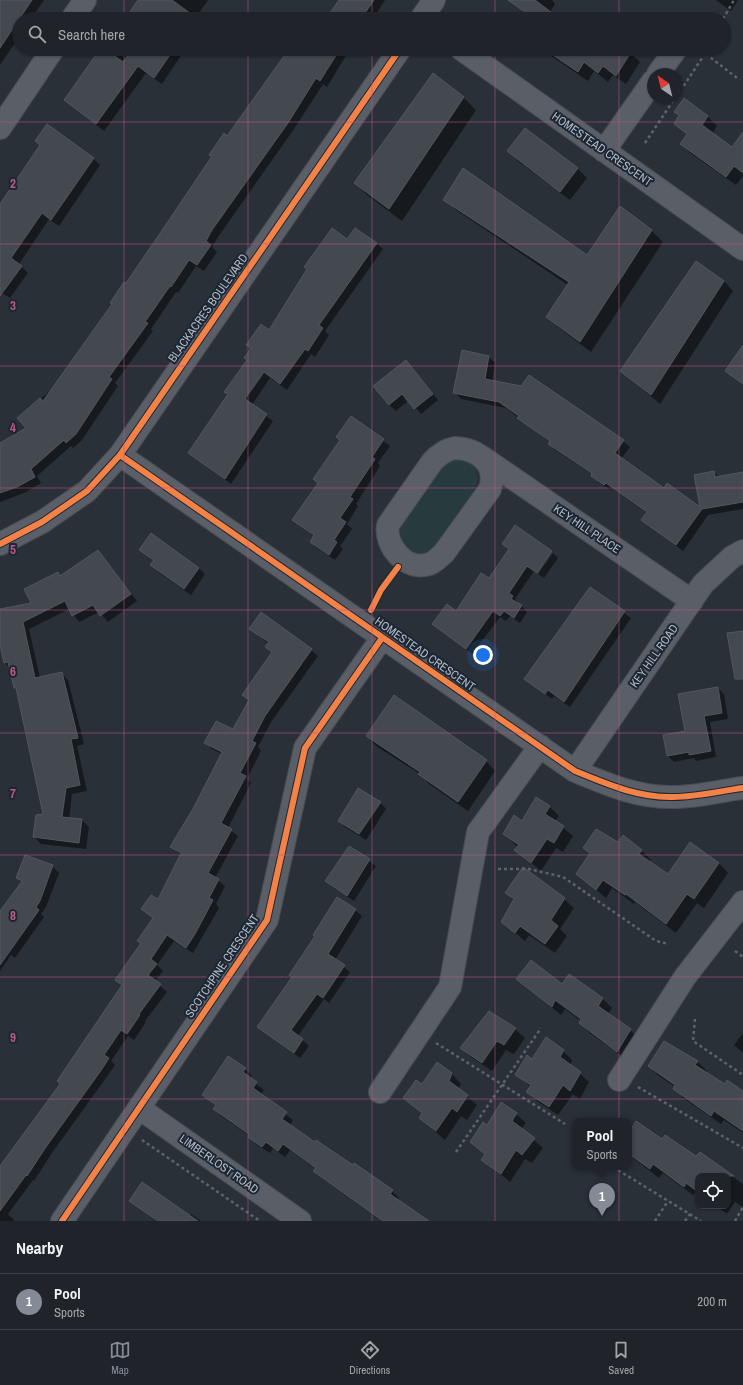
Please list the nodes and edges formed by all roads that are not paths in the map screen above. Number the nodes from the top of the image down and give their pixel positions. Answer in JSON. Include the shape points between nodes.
{"nodes":[{"id":1,"x":85,"y":0,"type":"edge"},
{"id":2,"x":434,"y":0,"type":"edge"},
{"id":3,"x":77,"y":12,"type":"edge"},
{"id":4,"x":426,"y":12,"type":"edge"},
{"id":5,"x":48,"y":56,"type":"edge"},
{"id":6,"x":395,"y":56,"type":"edge"},
{"id":7,"x":471,"y":56,"type":"edge"},
{"id":8,"x":671,"y":56,"type":"edge"},
{"id":9,"x":662,"y":68,"type":"edge"},
{"id":10,"x":647,"y":90,"type":"edge"},
{"id":11,"x":0,"y":128,"type":"edge"},
{"id":12,"x":604,"y":151,"type":"junction"},
{"id":13,"x":743,"y":249,"type":"edge"},
{"id":14,"x":120,"y":455,"type":"junction"},
{"id":15,"x":482,"y":457,"type":"junction"},
{"id":16,"x":0,"y":544,"type":"edge"},
{"id":17,"x":743,"y":551,"type":"edge"},
{"id":18,"x":692,"y":601,"type":"junction"},
{"id":19,"x":382,"y":638,"type":"junction"},
{"id":20,"x":540,"y":746,"type":"junction"},
{"id":21,"x":575,"y":771,"type":"junction"},
{"id":22,"x":743,"y":788,"type":"edge"},
{"id":23,"x":743,"y":902,"type":"edge"},
{"id":24,"x":736,"y":924,"type":"edge"},
{"id":25,"x":626,"y":1082,"type":"road end"},
{"id":26,"x":380,"y":1092,"type":"dead end"},
{"id":27,"x":139,"y":1108,"type":"junction"},
{"id":28,"x":62,"y":1221,"type":"edge"},
{"id":29,"x":300,"y":1221,"type":"edge"}],
"edges":[{"from":1,"to":3,"type":"street"},
{"from":2,"to":4,"type":"street"},
{"from":5,"to":11,"type":"street"},
{"from":6,"to":14,"type":"street","name":"BLACKACRES BOULEVARD"},
{"from":7,"to":12,"type":"street","name":"HOMESTEAD CRESCENT"},
{"from":8,"to":9,"type":"street"},
{"from":10,"to":12,"type":"street"},
{"from":12,"to":13,"type":"street","name":"HOMESTEAD CRESCENT"},
{"from":14,"to":16,"type":"street","name":"BLACKACRES BOULEVARD","via":[[87,491],[42,522]]},
{"from":14,"to":19,"type":"street","name":"HOMESTEAD CRESCENT"},
{"from":15,"to":15,"type":"street","name":"KEY HILL PLACE","via":[[475,452],[455,448],[447,449],[432,462],[388,525],[389,541],[398,555],[412,564],[428,564],[444,553],[490,489],[492,473],[489,464]]},
{"from":15,"to":18,"type":"street","name":"KEY HILL PLACE"},
{"from":17,"to":18,"type":"street","name":"KEY HILL ROAD","via":[[712,575]]},
{"from":18,"to":21,"type":"street","name":"KEY HILL ROAD"},
{"from":19,"to":20,"type":"street","name":"HOMESTEAD CRESCENT"},
{"from":19,"to":27,"type":"street","name":"SCOTCHPINE CRESCENT","via":[[305,748],[267,920]]},
{"from":20,"to":21,"type":"street","name":"HOMESTEAD CRESCENT"},
{"from":20,"to":26,"type":"street","via":[[478,832],[450,987]]},
{"from":21,"to":22,"type":"street","name":"HOMESTEAD CRESCENT","via":[[616,788],[672,797]]},
{"from":23,"to":24,"type":"street"},
{"from":24,"to":25,"type":"street","via":[[685,977]]},
{"from":27,"to":28,"type":"street","name":"SCOTCHPINE CRESCENT"},
{"from":27,"to":29,"type":"street","name":"LIMBERLOST ROAD"}]}
